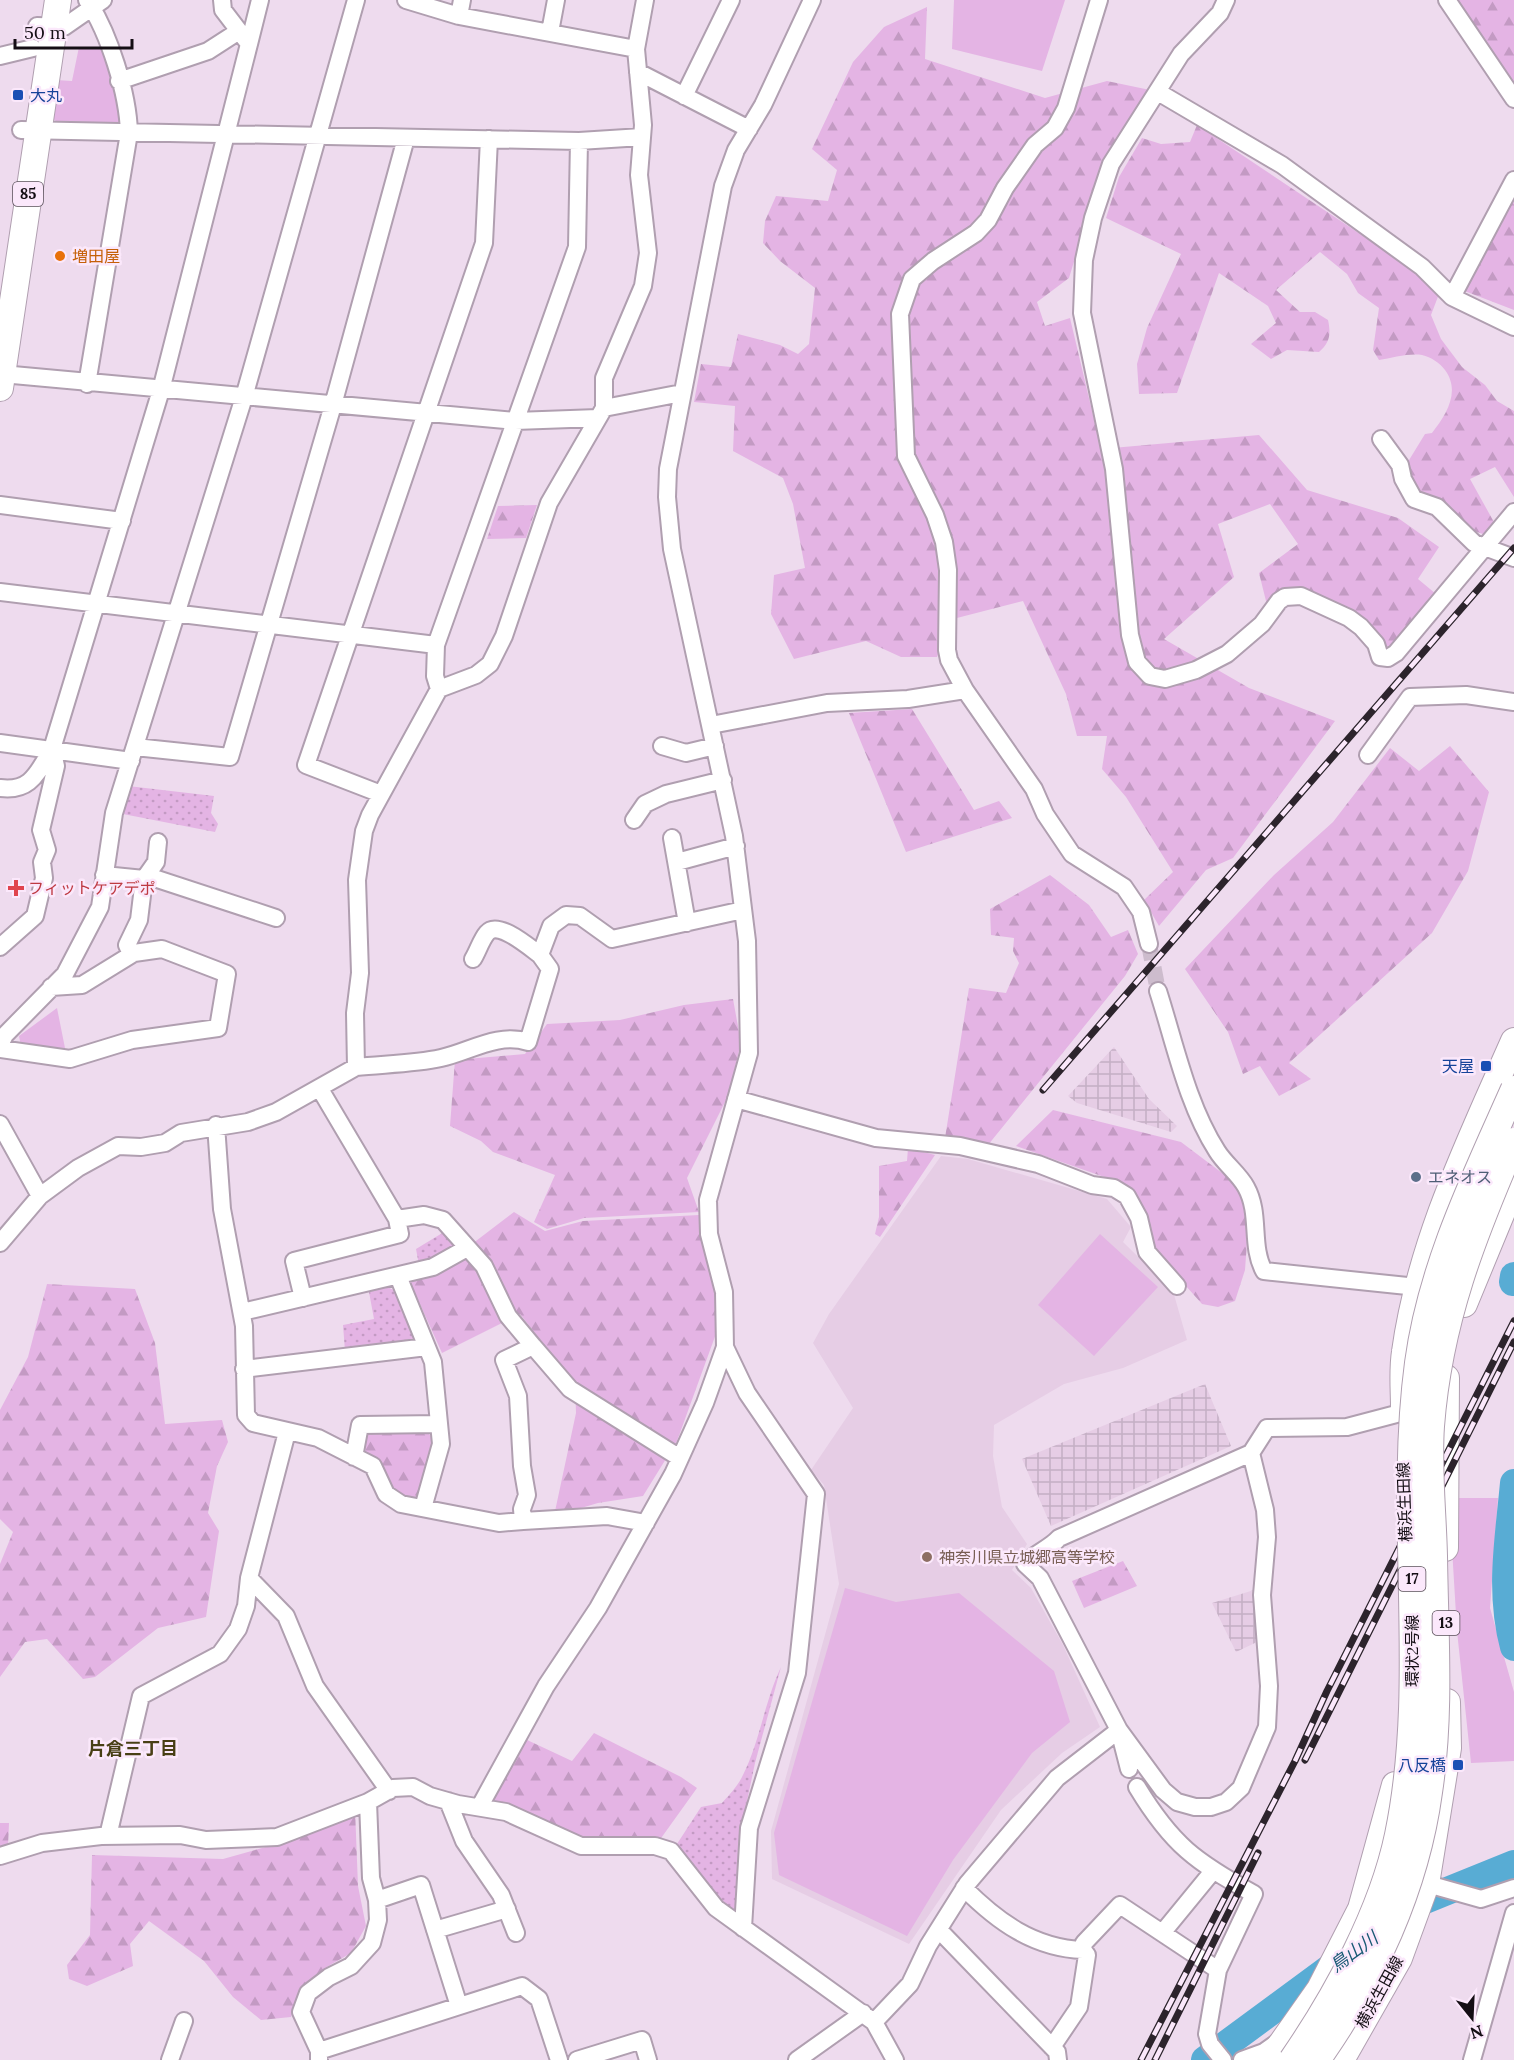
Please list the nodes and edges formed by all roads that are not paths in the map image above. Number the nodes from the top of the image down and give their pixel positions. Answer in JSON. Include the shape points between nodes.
{"nodes":[{"id":1,"x":41,"y":0,"type":"edge"},
{"id":2,"x":58,"y":0,"type":"edge"},
{"id":3,"x":222,"y":0,"type":"edge"},
{"id":4,"x":260,"y":0,"type":"edge"},
{"id":5,"x":356,"y":0,"type":"edge"},
{"id":6,"x":406,"y":0,"type":"edge"},
{"id":7,"x":556,"y":0,"type":"edge"},
{"id":8,"x":645,"y":0,"type":"edge"},
{"id":9,"x":731,"y":0,"type":"edge"},
{"id":10,"x":812,"y":0,"type":"edge"},
{"id":11,"x":1099,"y":0,"type":"edge"},
{"id":12,"x":1226,"y":0,"type":"edge"},
{"id":13,"x":1446,"y":0,"type":"edge"},
{"id":14,"x":94,"y":2,"type":"edge"},
{"id":15,"x":460,"y":8,"type":"edge"},
{"id":16,"x":550,"y":32,"type":"junction"},
{"id":17,"x":42,"y":34,"type":"junction"},
{"id":18,"x":244,"y":38,"type":"junction"},
{"id":19,"x":636,"y":48,"type":"junction"},
{"id":20,"x":0,"y":56,"type":"edge"},
{"id":21,"x":638,"y":72,"type":"junction"},
{"id":22,"x":119,"y":81,"type":"junction"},
{"id":23,"x":1158,"y":92,"type":"junction"},
{"id":24,"x":684,"y":96,"type":"junction"},
{"id":25,"x":1514,"y":99,"type":"edge"},
{"id":26,"x":749,"y":129,"type":"junction"},
{"id":27,"x":29,"y":130,"type":"junction"},
{"id":28,"x":129,"y":133,"type":"junction"},
{"id":29,"x":227,"y":134,"type":"junction"},
{"id":30,"x":316,"y":136,"type":"junction"},
{"id":31,"x":642,"y":137,"type":"junction"},
{"id":32,"x":406,"y":138,"type":"junction"},
{"id":33,"x":489,"y":139,"type":"junction"},
{"id":34,"x":579,"y":141,"type":"junction"},
{"id":35,"x":1514,"y":180,"type":"edge"},
{"id":36,"x":0,"y":272,"type":"edge"},
{"id":37,"x":1452,"y":297,"type":"junction"},
{"id":38,"x":1514,"y":327,"type":"edge"},
{"id":39,"x":1,"y":381,"type":"edge"},
{"id":40,"x":87,"y":384,"type":"junction"},
{"id":41,"x":161,"y":390,"type":"junction"},
{"id":42,"x":682,"y":393,"type":"junction"},
{"id":43,"x":244,"y":397,"type":"junction"},
{"id":44,"x":333,"y":405,"type":"junction"},
{"id":45,"x":425,"y":413,"type":"junction"},
{"id":46,"x":601,"y":413,"type":"junction"},
{"id":47,"x":515,"y":421,"type":"junction"},
{"id":48,"x":1381,"y":439,"type":"dead end"},
{"id":49,"x":0,"y":505,"type":"edge"},
{"id":50,"x":1514,"y":512,"type":"edge"},
{"id":51,"x":122,"y":521,"type":"junction"},
{"id":52,"x":1483,"y":548,"type":"junction"},
{"id":53,"x":1514,"y":558,"type":"edge"},
{"id":54,"x":0,"y":592,"type":"edge"},
{"id":55,"x":97,"y":603,"type":"junction"},
{"id":56,"x":176,"y":613,"type":"junction"},
{"id":57,"x":269,"y":624,"type":"junction"},
{"id":58,"x":350,"y":634,"type":"junction"},
{"id":59,"x":436,"y":645,"type":"junction"},
{"id":60,"x":439,"y":689,"type":"junction"},
{"id":61,"x":965,"y":690,"type":"junction"},
{"id":62,"x":1514,"y":702,"type":"edge"},
{"id":63,"x":711,"y":725,"type":"junction"},
{"id":64,"x":0,"y":742,"type":"edge"},
{"id":65,"x":662,"y":746,"type":"dead end"},
{"id":66,"x":715,"y":746,"type":"junction"},
{"id":67,"x":52,"y":749,"type":"junction"},
{"id":68,"x":133,"y":754,"type":"junction"},
{"id":69,"x":1368,"y":755,"type":"dead end"},
{"id":70,"x":723,"y":780,"type":"junction"},
{"id":71,"x":0,"y":788,"type":"edge"},
{"id":72,"x":381,"y":794,"type":"junction"},
{"id":73,"x":634,"y":820,"type":"dead end"},
{"id":74,"x":672,"y":838,"type":"dead end"},
{"id":75,"x":158,"y":842,"type":"dead end"},
{"id":76,"x":736,"y":846,"type":"junction"},
{"id":77,"x":677,"y":862,"type":"junction"},
{"id":78,"x":104,"y":875,"type":"junction"},
{"id":79,"x":146,"y":877,"type":"junction"},
{"id":80,"x":743,"y":910,"type":"junction"},
{"id":81,"x":276,"y":918,"type":"dead end"},
{"id":82,"x":687,"y":922,"type":"junction"},
{"id":83,"x":1149,"y":944,"type":"tunnel mouth"},
{"id":84,"x":0,"y":947,"type":"edge"},
{"id":85,"x":131,"y":954,"type":"junction"},
{"id":86,"x":540,"y":955,"type":"junction"},
{"id":87,"x":473,"y":959,"type":"dead end"},
{"id":88,"x":51,"y":987,"type":"junction"},
{"id":89,"x":1158,"y":992,"type":"tunnel mouth"},
{"id":90,"x":1514,"y":1041,"type":"edge"},
{"id":91,"x":0,"y":1047,"type":"edge"},
{"id":92,"x":356,"y":1067,"type":"junction"},
{"id":93,"x":320,"y":1089,"type":"junction"},
{"id":94,"x":1514,"y":1089,"type":"edge"},
{"id":95,"x":736,"y":1099,"type":"junction"},
{"id":96,"x":0,"y":1124,"type":"edge"},
{"id":97,"x":216,"y":1125,"type":"junction"},
{"id":98,"x":1514,"y":1141,"type":"edge"},
{"id":99,"x":1514,"y":1183,"type":"edge"},
{"id":100,"x":40,"y":1196,"type":"junction"},
{"id":101,"x":397,"y":1219,"type":"junction"},
{"id":102,"x":0,"y":1243,"type":"edge"},
{"id":103,"x":467,"y":1248,"type":"junction"},
{"id":104,"x":398,"y":1276,"type":"junction"},
{"id":105,"x":1177,"y":1286,"type":"dead end"},
{"id":106,"x":1417,"y":1287,"type":"junction"},
{"id":107,"x":303,"y":1298,"type":"junction"},
{"id":108,"x":242,"y":1312,"type":"junction"},
{"id":109,"x":533,"y":1346,"type":"junction"},
{"id":110,"x":427,"y":1347,"type":"junction"},
{"id":111,"x":725,"y":1347,"type":"junction"},
{"id":112,"x":244,"y":1369,"type":"junction"},
{"id":113,"x":1404,"y":1412,"type":"junction"},
{"id":114,"x":438,"y":1424,"type":"junction"},
{"id":115,"x":286,"y":1432,"type":"junction"},
{"id":116,"x":1251,"y":1453,"type":"junction"},
{"id":117,"x":354,"y":1456,"type":"junction"},
{"id":118,"x":680,"y":1458,"type":"junction"},
{"id":119,"x":423,"y":1508,"type":"junction"},
{"id":120,"x":523,"y":1521,"type":"junction"},
{"id":121,"x":646,"y":1522,"type":"junction"},
{"id":122,"x":249,"y":1578,"type":"junction"},
{"id":123,"x":1119,"y":1730,"type":"junction"},
{"id":124,"x":1129,"y":1769,"type":"dead end"},
{"id":125,"x":1137,"y":1787,"type":"dead end"},
{"id":126,"x":389,"y":1791,"type":"junction"},
{"id":127,"x":368,"y":1802,"type":"junction"},
{"id":128,"x":448,"y":1802,"type":"junction"},
{"id":129,"x":480,"y":1806,"type":"junction"},
{"id":130,"x":108,"y":1836,"type":"junction"},
{"id":131,"x":0,"y":1856,"type":"edge"},
{"id":132,"x":1374,"y":1866,"type":"junction"},
{"id":133,"x":1213,"y":1871,"type":"junction"},
{"id":134,"x":1426,"y":1884,"type":"junction"},
{"id":135,"x":964,"y":1888,"type":"junction"},
{"id":136,"x":1514,"y":1888,"type":"edge"},
{"id":137,"x":377,"y":1900,"type":"junction"},
{"id":138,"x":507,"y":1909,"type":"junction"},
{"id":139,"x":1514,"y":1913,"type":"edge"},
{"id":140,"x":743,"y":1928,"type":"junction"},
{"id":141,"x":939,"y":1929,"type":"junction"},
{"id":142,"x":435,"y":1930,"type":"junction"},
{"id":143,"x":1163,"y":1932,"type":"junction"},
{"id":144,"x":516,"y":1933,"type":"dead end"},
{"id":145,"x":1083,"y":1950,"type":"junction"},
{"id":146,"x":1218,"y":1970,"type":"junction"},
{"id":147,"x":459,"y":2006,"type":"junction"},
{"id":148,"x":868,"y":2017,"type":"junction"},
{"id":149,"x":184,"y":2021,"type":"dead end"},
{"id":150,"x":1290,"y":2048,"type":"edge"},
{"id":151,"x":1055,"y":2053,"type":"edge"},
{"id":152,"x":319,"y":2055,"type":"edge"},
{"id":153,"x":170,"y":2060,"type":"edge"},
{"id":154,"x":559,"y":2060,"type":"edge"},
{"id":155,"x":577,"y":2060,"type":"edge"},
{"id":156,"x":648,"y":2060,"type":"edge"},
{"id":157,"x":797,"y":2060,"type":"edge"},
{"id":158,"x":895,"y":2060,"type":"edge"},
{"id":159,"x":1223,"y":2060,"type":"edge"},
{"id":160,"x":1242,"y":2060,"type":"edge"},
{"id":161,"x":1270,"y":2060,"type":"edge"},
{"id":162,"x":1317,"y":2060,"type":"edge"},
{"id":163,"x":1341,"y":2060,"type":"edge"},
{"id":164,"x":1472,"y":2060,"type":"edge"}],
"edges":[{"from":1,"to":17,"type":"main road","number":"85"},
{"from":2,"to":17,"type":"main road","number":"85"},
{"from":3,"to":18,"type":"street","via":[[223,10]]},
{"from":4,"to":18,"type":"street"},
{"from":5,"to":30,"type":"street"},
{"from":6,"to":15,"type":"street"},
{"from":7,"to":16,"type":"street"},
{"from":8,"to":19,"type":"street"},
{"from":9,"to":24,"type":"street"},
{"from":10,"to":26,"type":"street"},
{"from":11,"to":61,"type":"street","via":[[1066,108],[1055,128],[1035,145],[982,226],[912,279],[900,314],[906,456],[944,542],[948,570],[947,650]]},
{"from":12,"to":23,"type":"street","via":[[1220,13],[1181,54]]},
{"from":13,"to":25,"type":"street"},
{"from":14,"to":17,"type":"street","via":[[64,27]]},
{"from":14,"to":22,"type":"street"},
{"from":15,"to":16,"type":"street"},
{"from":16,"to":19,"type":"street"},
{"from":17,"to":20,"type":"street"},
{"from":17,"to":27,"type":"main road","number":"85"},
{"from":18,"to":22,"type":"street"},
{"from":18,"to":29,"type":"street"},
{"from":19,"to":21,"type":"street"},
{"from":21,"to":24,"type":"street"},
{"from":21,"to":31,"type":"street"},
{"from":22,"to":28,"type":"street"},
{"from":23,"to":37,"type":"street","via":[[1282,165],[1422,267]]},
{"from":23,"to":52,"type":"street","via":[[1111,164],[1084,260],[1082,313],[1114,469],[1130,635],[1137,662],[1150,676],[1165,679],[1196,670],[1227,654],[1262,624],[1279,601],[1301,596],[1349,618],[1376,644],[1380,657],[1388,658]]},
{"from":24,"to":26,"type":"street"},
{"from":26,"to":42,"type":"street","via":[[736,150],[723,186]]},
{"from":27,"to":28,"type":"street"},
{"from":27,"to":36,"type":"main road","number":"85"},
{"from":27,"to":39,"type":"main road","number":"85"},
{"from":28,"to":29,"type":"street"},
{"from":28,"to":40,"type":"street"},
{"from":29,"to":30,"type":"street"},
{"from":29,"to":41,"type":"street"},
{"from":30,"to":32,"type":"street"},
{"from":30,"to":43,"type":"street"},
{"from":31,"to":34,"type":"street"},
{"from":31,"to":46,"type":"street","via":[[639,175],[647,270],[604,378]]},
{"from":32,"to":33,"type":"street"},
{"from":32,"to":44,"type":"street"},
{"from":33,"to":34,"type":"street"},
{"from":33,"to":45,"type":"street","via":[[484,243]]},
{"from":34,"to":47,"type":"street","via":[[577,247]]},
{"from":35,"to":37,"type":"street"},
{"from":37,"to":38,"type":"street"},
{"from":39,"to":40,"type":"street"},
{"from":40,"to":41,"type":"street"},
{"from":41,"to":43,"type":"street"},
{"from":41,"to":51,"type":"street"},
{"from":42,"to":46,"type":"street"},
{"from":42,"to":63,"type":"street","via":[[668,469],[671,538]]},
{"from":43,"to":44,"type":"street"},
{"from":43,"to":56,"type":"street"},
{"from":44,"to":45,"type":"street"},
{"from":44,"to":57,"type":"street"},
{"from":45,"to":47,"type":"street"},
{"from":45,"to":58,"type":"street"},
{"from":46,"to":47,"type":"street"},
{"from":46,"to":60,"type":"street","via":[[549,503],[504,636],[490,664],[476,675]]},
{"from":47,"to":59,"type":"street"},
{"from":48,"to":52,"type":"street","via":[[1400,465],[1414,499],[1437,507]]},
{"from":49,"to":51,"type":"street"},
{"from":50,"to":52,"type":"street"},
{"from":51,"to":55,"type":"street"},
{"from":52,"to":53,"type":"street"},
{"from":54,"to":55,"type":"street"},
{"from":55,"to":56,"type":"street"},
{"from":55,"to":67,"type":"street"},
{"from":56,"to":57,"type":"street"},
{"from":56,"to":68,"type":"street"},
{"from":57,"to":58,"type":"street"},
{"from":57,"to":68,"type":"street","via":[[230,757]]},
{"from":58,"to":59,"type":"street"},
{"from":58,"to":72,"type":"street","via":[[306,765]]},
{"from":59,"to":60,"type":"street","via":[[435,676]]},
{"from":60,"to":72,"type":"street"},
{"from":61,"to":63,"type":"street","via":[[908,699],[827,703]]},
{"from":61,"to":83,"type":"street","via":[[1034,789],[1072,854],[1124,887],[1141,912]]},
{"from":62,"to":69,"type":"street","via":[[1466,695],[1410,697]]},
{"from":63,"to":66,"type":"street"},
{"from":64,"to":67,"type":"street"},
{"from":65,"to":66,"type":"street","via":[[686,753]]},
{"from":66,"to":70,"type":"street"},
{"from":67,"to":68,"type":"street"},
{"from":67,"to":71,"type":"street","via":[[32,780],[15,790]]},
{"from":67,"to":84,"type":"street","via":[[56,766],[41,830],[47,850],[35,916]]},
{"from":68,"to":78,"type":"street","via":[[114,813]]},
{"from":70,"to":73,"type":"street","via":[[666,794],[645,804]]},
{"from":70,"to":76,"type":"street"},
{"from":72,"to":92,"type":"street","via":[[364,831],[357,880],[360,973],[355,1013]]},
{"from":74,"to":77,"type":"street"},
{"from":75,"to":79,"type":"street","via":[[156,862]]},
{"from":76,"to":77,"type":"street"},
{"from":76,"to":80,"type":"street"},
{"from":77,"to":82,"type":"street"},
{"from":78,"to":79,"type":"street"},
{"from":78,"to":88,"type":"street","via":[[100,907],[65,974]]},
{"from":79,"to":81,"type":"street"},
{"from":79,"to":85,"type":"street","via":[[139,920],[127,945]]},
{"from":80,"to":82,"type":"street"},
{"from":80,"to":95,"type":"street","via":[[750,1043]]},
{"from":82,"to":86,"type":"street","via":[[612,939],[580,916],[566,915],[551,926]]},
{"from":85,"to":88,"type":"street","via":[[82,985]]},
{"from":85,"to":91,"type":"street","via":[[162,949],[227,974],[218,1028],[132,1040],[70,1059]]},
{"from":86,"to":87,"type":"street","via":[[494,928],[487,932]]},
{"from":86,"to":92,"type":"street","via":[[550,969],[528,1042],[478,1044],[442,1058]]},
{"from":88,"to":91,"type":"street","via":[[5,1035]]},
{"from":89,"to":106,"type":"street","via":[[1192,1098],[1217,1151],[1246,1185],[1256,1213],[1258,1259],[1264,1271]]},
{"from":90,"to":106,"type":"main road","name":"横浜生田線","number":"13","via":[[1452,1181]]},
{"from":92,"to":93,"type":"street"},
{"from":93,"to":97,"type":"street","via":[[248,1122]]},
{"from":93,"to":101,"type":"street"},
{"from":94,"to":150,"type":"main road","name":"環状2号線","number":"17","bridge":true,"via":[[1450,1238],[1433,1288],[1418,1362],[1409,1490],[1413,1706],[1407,1786],[1397,1839],[1370,1921],[1321,2017]]},
{"from":95,"to":105,"type":"street","via":[[876,1138],[960,1146],[1038,1164],[1092,1185],[1114,1188],[1127,1196],[1139,1218],[1147,1252]]},
{"from":95,"to":111,"type":"street","via":[[708,1200],[709,1234],[724,1292]]},
{"from":96,"to":100,"type":"street"},
{"from":97,"to":100,"type":"street","via":[[181,1133],[165,1143],[118,1146],[78,1168]]},
{"from":97,"to":108,"type":"street","via":[[222,1209]]},
{"from":98,"to":162,"type":"main road","name":"環状2号線","number":"17","bridge":true,"via":[[1470,1244],[1440,1350],[1431,1428],[1436,1699],[1427,1803],[1392,1931]]},
{"from":99,"to":134,"type":"main road","name":"横浜生田線","number":"13","via":[[1465,1298],[1446,1377],[1448,1748]]},
{"from":100,"to":102,"type":"street"},
{"from":101,"to":103,"type":"street","via":[[424,1215],[443,1220]]},
{"from":101,"to":107,"type":"street","via":[[400,1234],[294,1261]]},
{"from":103,"to":104,"type":"street","via":[[433,1267]]},
{"from":103,"to":109,"type":"street","via":[[484,1266],[508,1316]]},
{"from":104,"to":107,"type":"street"},
{"from":104,"to":110,"type":"street"},
{"from":106,"to":113,"type":"main road","name":"横浜生田線","number":"13","via":[[1405,1355]]},
{"from":107,"to":108,"type":"street"},
{"from":108,"to":112,"type":"street"},
{"from":109,"to":118,"type":"street","via":[[570,1389]]},
{"from":109,"to":120,"type":"street","via":[[504,1360],[518,1396],[527,1495]]},
{"from":110,"to":112,"type":"street"},
{"from":110,"to":114,"type":"street","via":[[433,1362]]},
{"from":111,"to":118,"type":"street"},
{"from":111,"to":140,"type":"street","via":[[747,1393],[816,1494],[797,1673],[749,1828]]},
{"from":112,"to":115,"type":"street","via":[[246,1415],[252,1423]]},
{"from":113,"to":116,"type":"street","via":[[1347,1427],[1267,1428]]},
{"from":113,"to":132,"type":"main road","name":"横浜生田線","number":"13","via":[[1402,1478],[1409,1718]]},
{"from":114,"to":117,"type":"street","via":[[360,1425]]},
{"from":114,"to":119,"type":"street","via":[[441,1444]]},
{"from":115,"to":117,"type":"street","via":[[318,1438]]},
{"from":115,"to":122,"type":"street"},
{"from":116,"to":123,"type":"street","via":[[1059,1538],[1024,1564],[1040,1578]]},
{"from":116,"to":123,"type":"street","via":[[1267,1537],[1262,1595],[1269,1686],[1267,1727],[1241,1788],[1226,1802],[1211,1807],[1177,1802],[1162,1790]]},
{"from":117,"to":119,"type":"street","via":[[373,1466],[393,1500]]},
{"from":118,"to":121,"type":"street"},
{"from":119,"to":120,"type":"street","via":[[500,1523]]},
{"from":120,"to":121,"type":"street","via":[[607,1516]]},
{"from":121,"to":129,"type":"street","via":[[598,1608],[546,1686]]},
{"from":122,"to":126,"type":"street","via":[[286,1616],[315,1686]]},
{"from":122,"to":130,"type":"street","via":[[238,1629],[220,1654],[141,1695]]},
{"from":123,"to":124,"type":"street"},
{"from":123,"to":135,"type":"street","via":[[1057,1778]]},
{"from":125,"to":133,"type":"street","via":[[1183,1850]]},
{"from":126,"to":127,"type":"street"},
{"from":126,"to":128,"type":"street","via":[[412,1787]]},
{"from":127,"to":130,"type":"street","via":[[277,1837],[206,1840],[180,1835]]},
{"from":127,"to":137,"type":"street","via":[[371,1878]]},
{"from":128,"to":129,"type":"street"},
{"from":128,"to":138,"type":"street","via":[[464,1841]]},
{"from":129,"to":140,"type":"street","via":[[506,1812],[581,1846],[655,1846],[671,1851],[716,1908]]},
{"from":130,"to":131,"type":"street","via":[[42,1844]]},
{"from":132,"to":134,"type":"street"},
{"from":132,"to":150,"type":"main road","name":"横浜生田線","number":"13","via":[[1361,1909]]},
{"from":133,"to":143,"type":"street"},
{"from":133,"to":146,"type":"street","via":[[1254,1894]]},
{"from":134,"to":136,"type":"street","via":[[1481,1899]]},
{"from":134,"to":163,"type":"main road","name":"横浜生田線","number":"13","via":[[1400,1958]]},
{"from":135,"to":141,"type":"street"},
{"from":135,"to":145,"type":"street","via":[[1010,1928],[1034,1940]]},
{"from":137,"to":142,"type":"street","via":[[421,1886]]},
{"from":137,"to":152,"type":"street","via":[[378,1920],[372,1943],[351,1966],[308,1993],[301,2012]]},
{"from":138,"to":142,"type":"street"},
{"from":138,"to":144,"type":"street"},
{"from":139,"to":164,"type":"street"},
{"from":140,"to":148,"type":"street"},
{"from":141,"to":148,"type":"street","via":[[910,1984]]},
{"from":141,"to":151,"type":"street"},
{"from":142,"to":147,"type":"street"},
{"from":143,"to":145,"type":"street","via":[[1120,1905],[1084,1943]]},
{"from":143,"to":146,"type":"street"},
{"from":145,"to":151,"type":"street","via":[[1087,1955],[1079,2007]]},
{"from":146,"to":159,"type":"street","via":[[1207,2034]]},
{"from":147,"to":152,"type":"street"},
{"from":147,"to":154,"type":"street","via":[[522,1986],[539,1999]]},
{"from":148,"to":157,"type":"street"},
{"from":148,"to":158,"type":"street"},
{"from":149,"to":153,"type":"street"},
{"from":150,"to":160,"type":"street"},
{"from":150,"to":161,"type":"main road","name":"横浜生田線","number":"13"},
{"from":155,"to":156,"type":"street","via":[[642,2040]]}]}
